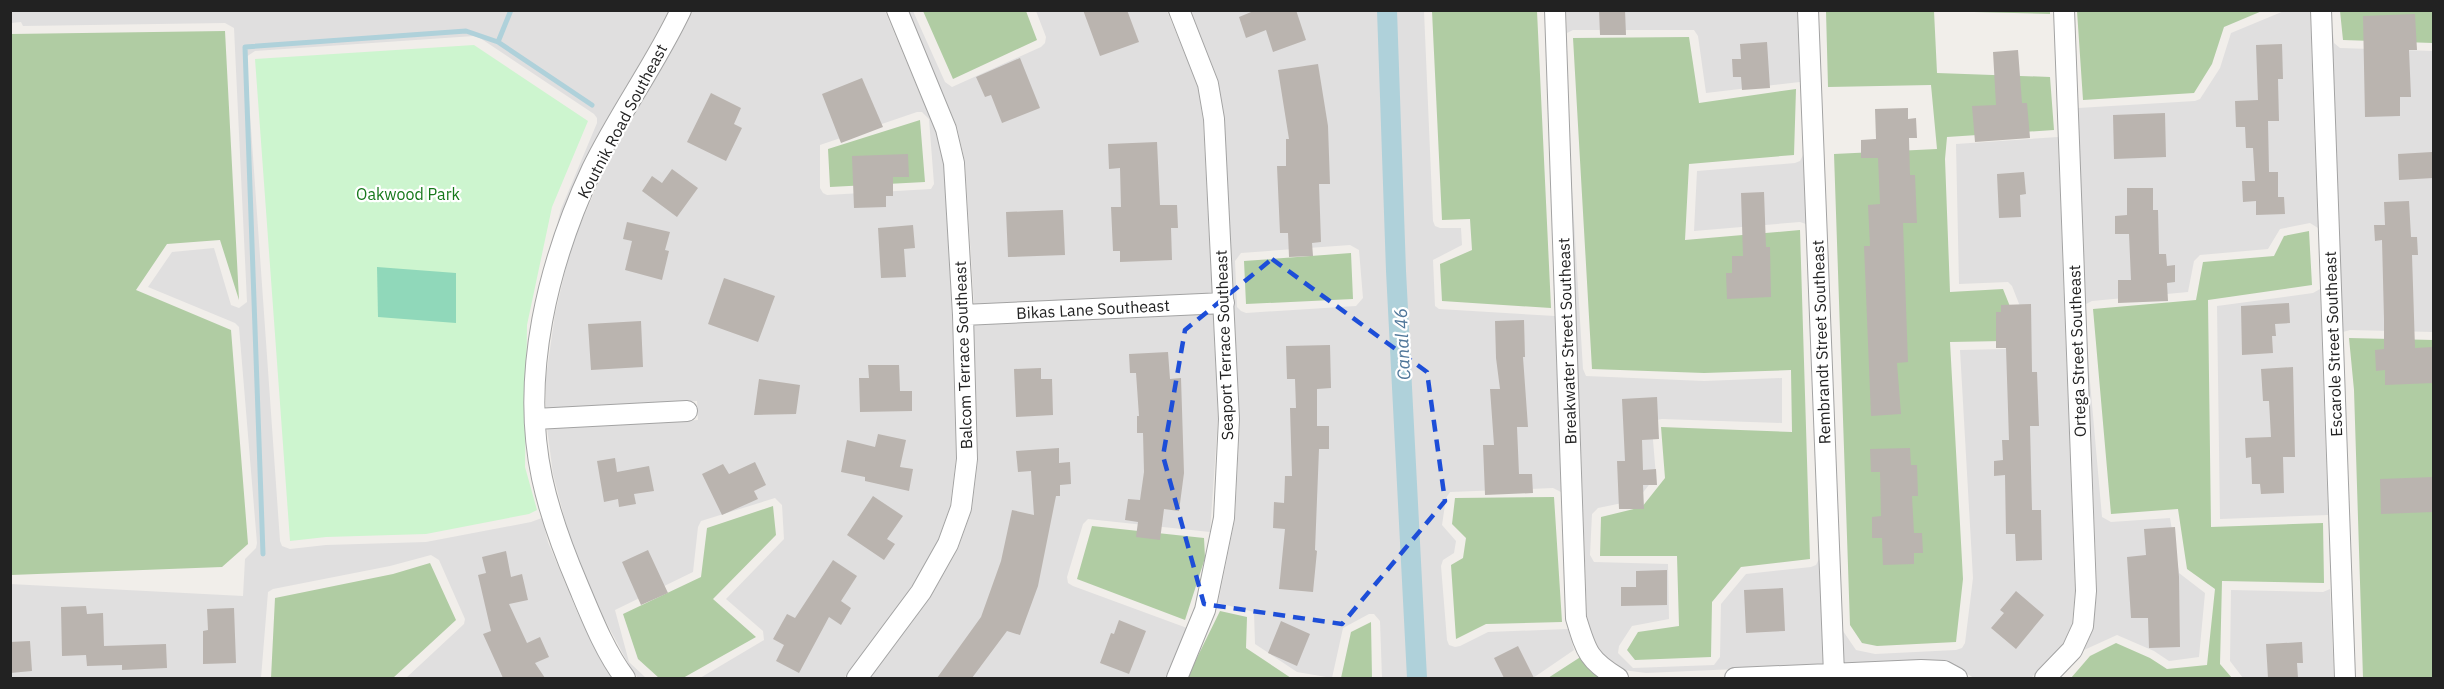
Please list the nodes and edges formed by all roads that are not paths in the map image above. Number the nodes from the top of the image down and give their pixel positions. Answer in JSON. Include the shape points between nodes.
{"nodes":[{"id":1,"x":681,"y":10,"type":"edge"},
{"id":2,"x":897,"y":10,"type":"edge"},
{"id":3,"x":1179,"y":10,"type":"edge"},
{"id":4,"x":1555,"y":10,"type":"edge"},
{"id":5,"x":1808,"y":10,"type":"edge"},
{"id":6,"x":2064,"y":10,"type":"edge"},
{"id":7,"x":2321,"y":10,"type":"edge"},
{"id":8,"x":1224,"y":303,"type":"junction"},
{"id":9,"x":963,"y":315,"type":"junction"},
{"id":10,"x":687,"y":411,"type":"dead end"},
{"id":11,"x":535,"y":419,"type":"junction"},
{"id":12,"x":1834,"y":674,"type":"junction"},
{"id":13,"x":625,"y":678,"type":"edge"},
{"id":14,"x":857,"y":678,"type":"edge"},
{"id":15,"x":1177,"y":678,"type":"edge"},
{"id":16,"x":1618,"y":678,"type":"edge"},
{"id":17,"x":1735,"y":678,"type":"edge"},
{"id":18,"x":1957,"y":678,"type":"edge"},
{"id":19,"x":2045,"y":678,"type":"edge"},
{"id":20,"x":2344,"y":678,"type":"edge"}],
"edges":[{"from":1,"to":11,"type":"street","name":"Koutnik Road Southeast","via":[[593,168],[561,243],[544,313]]},
{"from":2,"to":9,"type":"street","name":"Balcom Terrace Southeast","via":[[946,129],[954,163]]},
{"from":3,"to":8,"type":"street","name":"Seaport Terrace Southeast","via":[[1208,84],[1214,119]]},
{"from":4,"to":16,"type":"street","name":"Breakwater Street Southeast","via":[[1576,618],[1585,648],[1598,667]]},
{"from":5,"to":12,"type":"street","name":"Rembrandt Street Southeast"},
{"from":6,"to":19,"type":"street","name":"Ortega Street Southeast","via":[[2086,591],[2080,634],[2072,650]]},
{"from":7,"to":20,"type":"street","name":"Escarole Street Southeast"},
{"from":8,"to":9,"type":"street","name":"Bikas Lane Southeast"},
{"from":8,"to":15,"type":"street","name":"Seaport Terrace Southeast","via":[[1229,419],[1224,519],[1205,610]]},
{"from":9,"to":14,"type":"street","name":"Balcom Terrace Southeast","via":[[967,459],[961,508],[948,544],[921,592]]},
{"from":10,"to":11,"type":"street"},
{"from":11,"to":13,"type":"street","name":"Koutnik Road Southeast","via":[[542,476],[558,538],[588,610]]},
{"from":12,"to":17,"type":"street"},
{"from":12,"to":18,"type":"street","via":[[1921,670],[1944,671]]}]}
